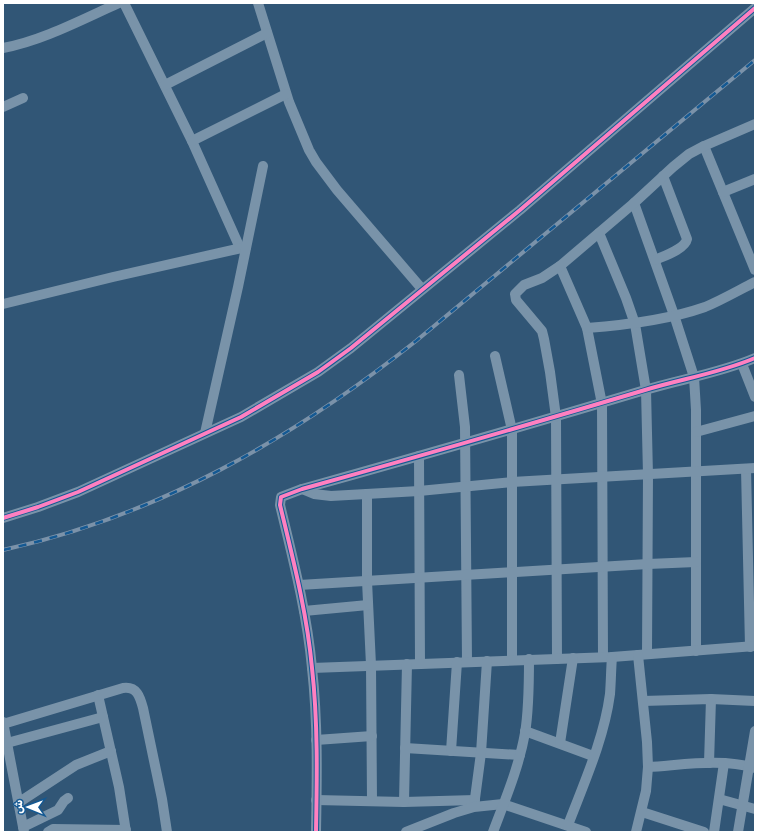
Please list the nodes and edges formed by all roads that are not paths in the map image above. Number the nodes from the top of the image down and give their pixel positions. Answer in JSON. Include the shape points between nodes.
{"nodes":[{"id":1,"x":258,"y":3,"type":"edge"},
{"id":2,"x":125,"y":4,"type":"edge"},
{"id":3,"x":755,"y":8,"type":"edge"},
{"id":4,"x":267,"y":33,"type":"junction"},
{"id":5,"x":3,"y":48,"type":"edge"},
{"id":6,"x":165,"y":85,"type":"junction"},
{"id":7,"x":286,"y":94,"type":"junction"},
{"id":8,"x":23,"y":98,"type":"dead end"},
{"id":9,"x":3,"y":107,"type":"edge"},
{"id":10,"x":755,"y":124,"type":"edge"},
{"id":11,"x":192,"y":141,"type":"junction"},
{"id":12,"x":704,"y":146,"type":"junction"},
{"id":13,"x":263,"y":166,"type":"dead end"},
{"id":14,"x":663,"y":176,"type":"junction"},
{"id":15,"x":755,"y":179,"type":"edge"},
{"id":16,"x":723,"y":192,"type":"junction"},
{"id":17,"x":634,"y":203,"type":"junction"},
{"id":18,"x":599,"y":233,"type":"junction"},
{"id":19,"x":243,"y":247,"type":"junction"},
{"id":20,"x":655,"y":260,"type":"junction"},
{"id":21,"x":560,"y":266,"type":"junction"},
{"id":22,"x":755,"y":270,"type":"edge"},
{"id":23,"x":755,"y":282,"type":"edge"},
{"id":24,"x":422,"y":289,"type":"junction"},
{"id":25,"x":3,"y":304,"type":"edge"},
{"id":26,"x":674,"y":315,"type":"junction"},
{"id":27,"x":635,"y":324,"type":"junction"},
{"id":28,"x":587,"y":328,"type":"junction"},
{"id":29,"x":495,"y":356,"type":"dead end"},
{"id":30,"x":755,"y":358,"type":"edge"},
{"id":31,"x":742,"y":364,"type":"junction"},
{"id":32,"x":459,"y":375,"type":"dead end"},
{"id":33,"x":694,"y":377,"type":"junction"},
{"id":34,"x":646,"y":390,"type":"junction"},
{"id":35,"x":755,"y":397,"type":"edge"},
{"id":36,"x":602,"y":404,"type":"junction"},
{"id":37,"x":755,"y":416,"type":"edge"},
{"id":38,"x":556,"y":417,"type":"junction"},
{"id":39,"x":512,"y":430,"type":"junction"},
{"id":40,"x":696,"y":432,"type":"junction"},
{"id":41,"x":205,"y":433,"type":"junction"},
{"id":42,"x":466,"y":443,"type":"junction"},
{"id":43,"x":419,"y":456,"type":"junction"},
{"id":44,"x":751,"y":469,"type":"edge"},
{"id":45,"x":696,"y":472,"type":"junction"},
{"id":46,"x":648,"y":475,"type":"junction"},
{"id":47,"x":601,"y":477,"type":"junction"},
{"id":48,"x":556,"y":480,"type":"junction"},
{"id":49,"x":512,"y":482,"type":"junction"},
{"id":50,"x":466,"y":486,"type":"junction"},
{"id":51,"x":302,"y":489,"type":"junction"},
{"id":52,"x":419,"y":491,"type":"junction"},
{"id":53,"x":367,"y":494,"type":"junction"},
{"id":54,"x":3,"y":518,"type":"edge"},
{"id":55,"x":696,"y":562,"type":"junction"},
{"id":56,"x":648,"y":564,"type":"junction"},
{"id":57,"x":602,"y":566,"type":"junction"},
{"id":58,"x":557,"y":569,"type":"junction"},
{"id":59,"x":512,"y":572,"type":"junction"},
{"id":60,"x":466,"y":575,"type":"junction"},
{"id":61,"x":420,"y":578,"type":"junction"},
{"id":62,"x":367,"y":581,"type":"junction"},
{"id":63,"x":299,"y":585,"type":"junction"},
{"id":64,"x":368,"y":605,"type":"junction"},
{"id":65,"x":304,"y":611,"type":"junction"},
{"id":66,"x":752,"y":646,"type":"edge"},
{"id":67,"x":696,"y":651,"type":"junction"},
{"id":68,"x":643,"y":655,"type":"junction"},
{"id":69,"x":607,"y":657,"type":"junction"},
{"id":70,"x":574,"y":658,"type":"junction"},
{"id":71,"x":557,"y":659,"type":"junction"},
{"id":72,"x":512,"y":660,"type":"junction"},
{"id":73,"x":529,"y":660,"type":"junction"},
{"id":74,"x":488,"y":661,"type":"junction"},
{"id":75,"x":462,"y":662,"type":"junction"},
{"id":76,"x":420,"y":663,"type":"junction"},
{"id":77,"x":407,"y":664,"type":"junction"},
{"id":78,"x":371,"y":665,"type":"junction"},
{"id":79,"x":312,"y":668,"type":"junction"},
{"id":80,"x":98,"y":695,"type":"junction"},
{"id":81,"x":711,"y":699,"type":"junction"},
{"id":82,"x":755,"y":700,"type":"edge"},
{"id":83,"x":643,"y":701,"type":"junction"},
{"id":84,"x":103,"y":717,"type":"junction"},
{"id":85,"x":3,"y":723,"type":"edge"},
{"id":86,"x":755,"y":730,"type":"edge"},
{"id":87,"x":525,"y":731,"type":"junction"},
{"id":88,"x":372,"y":736,"type":"junction"},
{"id":89,"x":316,"y":740,"type":"junction"},
{"id":90,"x":7,"y":743,"type":"junction"},
{"id":91,"x":560,"y":743,"type":"junction"},
{"id":92,"x":405,"y":748,"type":"junction"},
{"id":93,"x":111,"y":751,"type":"junction"},
{"id":94,"x":451,"y":751,"type":"junction"},
{"id":95,"x":481,"y":753,"type":"junction"},
{"id":96,"x":520,"y":755,"type":"junction"},
{"id":97,"x":594,"y":756,"type":"junction"},
{"id":98,"x":709,"y":763,"type":"junction"},
{"id":99,"x":724,"y":763,"type":"junction"},
{"id":100,"x":7,"y":764,"type":"edge"},
{"id":101,"x":648,"y":767,"type":"junction"},
{"id":102,"x":752,"y":767,"type":"edge"},
{"id":103,"x":68,"y":798,"type":"dead end"},
{"id":104,"x":719,"y":799,"type":"junction"},
{"id":105,"x":316,"y":800,"type":"junction"},
{"id":106,"x":372,"y":801,"type":"junction"},
{"id":107,"x":18,"y":802,"type":"junction"},
{"id":108,"x":404,"y":802,"type":"junction"},
{"id":109,"x":475,"y":803,"type":"junction"},
{"id":110,"x":504,"y":804,"type":"junction"},
{"id":111,"x":743,"y":804,"type":"junction"},
{"id":112,"x":755,"y":809,"type":"edge"},
{"id":113,"x":642,"y":812,"type":"junction"},
{"id":114,"x":568,"y":825,"type":"junction"},
{"id":115,"x":430,"y":827,"type":"edge"},
{"id":116,"x":24,"y":830,"type":"edge"},
{"id":117,"x":126,"y":831,"type":"edge"},
{"id":118,"x":48,"y":832,"type":"edge"},
{"id":119,"x":167,"y":832,"type":"edge"},
{"id":120,"x":316,"y":832,"type":"edge"},
{"id":121,"x":406,"y":832,"type":"edge"},
{"id":122,"x":493,"y":832,"type":"edge"},
{"id":123,"x":586,"y":832,"type":"edge"},
{"id":124,"x":636,"y":832,"type":"edge"},
{"id":125,"x":704,"y":832,"type":"edge"},
{"id":126,"x":714,"y":832,"type":"edge"},
{"id":127,"x":738,"y":832,"type":"edge"}],
"edges":[{"from":1,"to":4,"type":"street"},
{"from":2,"to":5,"type":"street","via":[[45,35]]},
{"from":2,"to":6,"type":"street"},
{"from":3,"to":24,"type":"street","via":[[520,210]]},
{"from":4,"to":6,"type":"street"},
{"from":4,"to":7,"type":"street"},
{"from":6,"to":11,"type":"street"},
{"from":7,"to":11,"type":"street"},
{"from":7,"to":24,"type":"street","via":[[309,150],[325,175]]},
{"from":8,"to":9,"type":"street"},
{"from":10,"to":12,"type":"street"},
{"from":11,"to":19,"type":"street"},
{"from":12,"to":14,"type":"street","via":[[685,157]]},
{"from":12,"to":16,"type":"street"},
{"from":13,"to":19,"type":"street"},
{"from":14,"to":17,"type":"street"},
{"from":14,"to":20,"type":"street","via":[[687,239],[682,247]]},
{"from":15,"to":16,"type":"street"},
{"from":16,"to":22,"type":"street"},
{"from":17,"to":18,"type":"street"},
{"from":17,"to":20,"type":"street"},
{"from":18,"to":21,"type":"street"},
{"from":18,"to":27,"type":"street"},
{"from":19,"to":25,"type":"street"},
{"from":19,"to":41,"type":"street"},
{"from":20,"to":26,"type":"street"},
{"from":21,"to":28,"type":"street"},
{"from":21,"to":38,"type":"street","via":[[542,278],[524,285],[514,297],[537,324],[544,339]]},
{"from":23,"to":26,"type":"street","via":[[704,307]]},
{"from":24,"to":41,"type":"street","via":[[318,372],[252,411]]},
{"from":26,"to":27,"type":"street"},
{"from":26,"to":33,"type":"street"},
{"from":27,"to":28,"type":"street"},
{"from":27,"to":34,"type":"street"},
{"from":28,"to":36,"type":"street"},
{"from":29,"to":39,"type":"street"},
{"from":30,"to":31,"type":"street"},
{"from":31,"to":33,"type":"street"},
{"from":31,"to":35,"type":"street"},
{"from":32,"to":42,"type":"street"},
{"from":33,"to":34,"type":"street"},
{"from":33,"to":40,"type":"street"},
{"from":34,"to":36,"type":"street"},
{"from":34,"to":46,"type":"street"},
{"from":36,"to":38,"type":"street"},
{"from":36,"to":47,"type":"street"},
{"from":37,"to":40,"type":"street"},
{"from":38,"to":39,"type":"street"},
{"from":38,"to":48,"type":"street"},
{"from":39,"to":42,"type":"street"},
{"from":39,"to":49,"type":"street"},
{"from":40,"to":45,"type":"street"},
{"from":41,"to":54,"type":"street","via":[[78,492]]},
{"from":42,"to":43,"type":"street"},
{"from":42,"to":50,"type":"street"},
{"from":43,"to":51,"type":"street"},
{"from":43,"to":52,"type":"street"},
{"from":44,"to":45,"type":"street"},
{"from":44,"to":66,"type":"street"},
{"from":45,"to":46,"type":"street"},
{"from":45,"to":55,"type":"street"},
{"from":46,"to":47,"type":"street"},
{"from":46,"to":56,"type":"street"},
{"from":47,"to":48,"type":"street"},
{"from":47,"to":57,"type":"street"},
{"from":48,"to":49,"type":"street"},
{"from":48,"to":58,"type":"street"},
{"from":49,"to":50,"type":"street"},
{"from":49,"to":59,"type":"street"},
{"from":50,"to":52,"type":"street"},
{"from":50,"to":60,"type":"street"},
{"from":51,"to":53,"type":"street","via":[[327,496]]},
{"from":51,"to":63,"type":"street","via":[[281,497],[279,501]]},
{"from":52,"to":53,"type":"street"},
{"from":52,"to":61,"type":"street"},
{"from":53,"to":62,"type":"street"},
{"from":55,"to":56,"type":"street"},
{"from":55,"to":67,"type":"street"},
{"from":56,"to":57,"type":"street"},
{"from":56,"to":68,"type":"street"},
{"from":57,"to":58,"type":"street"},
{"from":57,"to":69,"type":"street"},
{"from":58,"to":59,"type":"street"},
{"from":58,"to":71,"type":"street"},
{"from":59,"to":60,"type":"street"},
{"from":59,"to":72,"type":"street"},
{"from":60,"to":61,"type":"street"},
{"from":60,"to":75,"type":"street"},
{"from":61,"to":62,"type":"street"},
{"from":61,"to":76,"type":"street"},
{"from":62,"to":63,"type":"street"},
{"from":62,"to":64,"type":"street"},
{"from":63,"to":65,"type":"street"},
{"from":64,"to":65,"type":"street"},
{"from":64,"to":78,"type":"street"},
{"from":65,"to":79,"type":"street"},
{"from":66,"to":67,"type":"street"},
{"from":67,"to":68,"type":"street"},
{"from":68,"to":69,"type":"street"},
{"from":68,"to":83,"type":"street"},
{"from":69,"to":70,"type":"street"},
{"from":69,"to":97,"type":"street","via":[[610,694]]},
{"from":70,"to":71,"type":"street"},
{"from":70,"to":91,"type":"street"},
{"from":71,"to":73,"type":"street"},
{"from":72,"to":73,"type":"street"},
{"from":72,"to":74,"type":"street"},
{"from":73,"to":87,"type":"street"},
{"from":74,"to":75,"type":"street"},
{"from":74,"to":95,"type":"street"},
{"from":75,"to":76,"type":"street"},
{"from":75,"to":94,"type":"street"},
{"from":76,"to":77,"type":"street"},
{"from":77,"to":78,"type":"street"},
{"from":77,"to":92,"type":"street"},
{"from":78,"to":79,"type":"street"},
{"from":78,"to":88,"type":"street"},
{"from":79,"to":89,"type":"street"},
{"from":80,"to":84,"type":"street"},
{"from":80,"to":85,"type":"street"},
{"from":80,"to":119,"type":"street","via":[[129,687],[140,697],[153,750]]},
{"from":81,"to":82,"type":"street"},
{"from":81,"to":83,"type":"street"},
{"from":81,"to":98,"type":"street"},
{"from":83,"to":101,"type":"street"},
{"from":84,"to":90,"type":"street"},
{"from":84,"to":93,"type":"street"},
{"from":85,"to":90,"type":"street"},
{"from":86,"to":102,"type":"street"},
{"from":87,"to":91,"type":"street"},
{"from":87,"to":96,"type":"street"},
{"from":88,"to":89,"type":"street"},
{"from":88,"to":106,"type":"street"},
{"from":89,"to":105,"type":"street"},
{"from":90,"to":100,"type":"street"},
{"from":91,"to":97,"type":"street"},
{"from":92,"to":94,"type":"street"},
{"from":92,"to":108,"type":"street"},
{"from":93,"to":107,"type":"street","via":[[76,766]]},
{"from":93,"to":117,"type":"street","via":[[120,787]]},
{"from":94,"to":95,"type":"street"},
{"from":95,"to":96,"type":"street"},
{"from":95,"to":109,"type":"street"},
{"from":96,"to":110,"type":"street"},
{"from":97,"to":114,"type":"street"},
{"from":98,"to":99,"type":"street"},
{"from":98,"to":101,"type":"street"},
{"from":99,"to":102,"type":"street"},
{"from":99,"to":104,"type":"street"},
{"from":100,"to":107,"type":"street"},
{"from":101,"to":113,"type":"street"},
{"from":102,"to":111,"type":"street"},
{"from":103,"to":116,"type":"street","via":[[58,810]]},
{"from":104,"to":111,"type":"street"},
{"from":104,"to":126,"type":"street"},
{"from":105,"to":106,"type":"street"},
{"from":105,"to":120,"type":"street"},
{"from":106,"to":108,"type":"street"},
{"from":107,"to":116,"type":"street"},
{"from":108,"to":109,"type":"street"},
{"from":109,"to":110,"type":"street"},
{"from":109,"to":115,"type":"street"},
{"from":110,"to":114,"type":"street"},
{"from":110,"to":122,"type":"street"},
{"from":111,"to":112,"type":"street"},
{"from":111,"to":127,"type":"street"},
{"from":113,"to":124,"type":"street"},
{"from":113,"to":125,"type":"street"},
{"from":114,"to":123,"type":"street"},
{"from":115,"to":121,"type":"street"},
{"from":117,"to":118,"type":"street","via":[[53,829]]}]}
